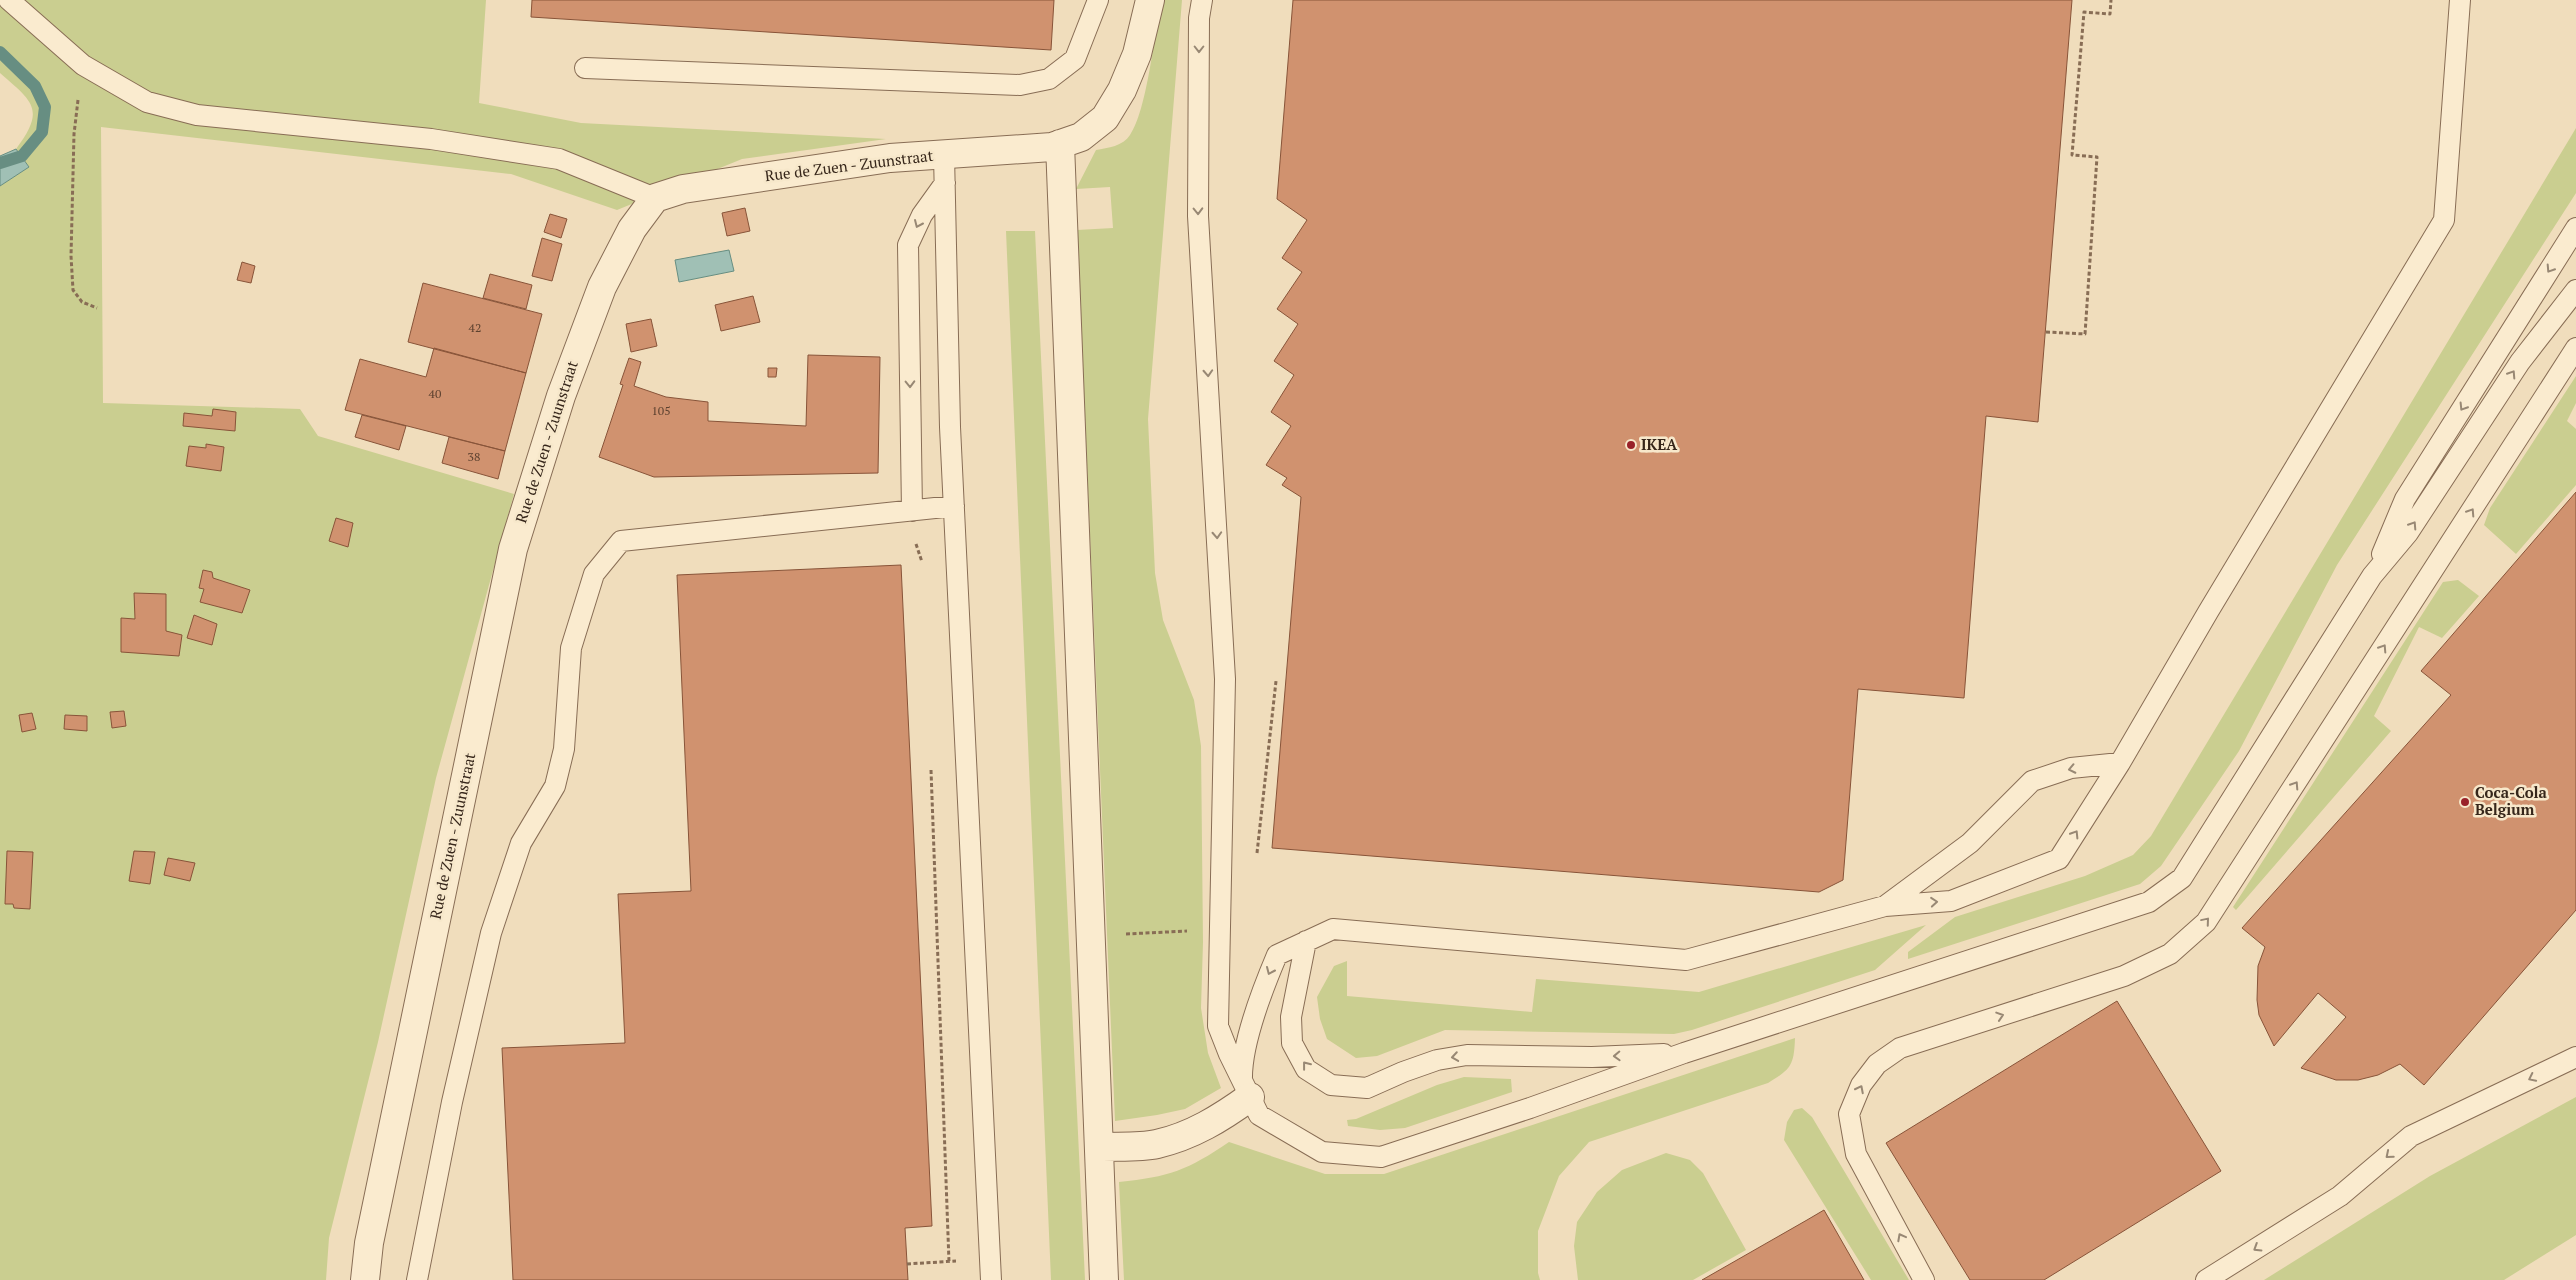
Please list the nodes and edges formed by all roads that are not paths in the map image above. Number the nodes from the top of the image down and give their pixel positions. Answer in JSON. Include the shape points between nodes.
{"nodes":[{"id":1,"x":9,"y":0,"type":"edge"},
{"id":2,"x":1098,"y":0,"type":"edge"},
{"id":3,"x":1150,"y":0,"type":"edge"},
{"id":4,"x":1202,"y":0,"type":"edge"},
{"id":5,"x":2460,"y":0,"type":"edge"},
{"id":6,"x":585,"y":68,"type":"dead end"},
{"id":7,"x":1060,"y":144,"type":"junction"},
{"id":8,"x":944,"y":155,"type":"junction"},
{"id":9,"x":945,"y":183,"type":"junction"},
{"id":10,"x":655,"y":198,"type":"junction"},
{"id":11,"x":2576,"y":228,"type":"edge"},
{"id":12,"x":2576,"y":290,"type":"edge"},
{"id":13,"x":2576,"y":348,"type":"edge"},
{"id":14,"x":954,"y":506,"type":"junction"},
{"id":15,"x":909,"y":512,"type":"junction"},
{"id":16,"x":2372,"y":576,"type":"junction"},
{"id":17,"x":2120,"y":763,"type":"junction"},
{"id":18,"x":1885,"y":906,"type":"junction"},
{"id":19,"x":1306,"y":941,"type":"junction"},
{"id":20,"x":1684,"y":1054,"type":"junction"},
{"id":21,"x":2576,"y":1058,"type":"edge"},
{"id":22,"x":1246,"y":1090,"type":"junction"},
{"id":23,"x":1099,"y":1147,"type":"junction"},
{"id":24,"x":365,"y":1280,"type":"edge"},
{"id":25,"x":417,"y":1280,"type":"edge"},
{"id":26,"x":991,"y":1280,"type":"edge"},
{"id":27,"x":1104,"y":1280,"type":"edge"},
{"id":28,"x":1924,"y":1280,"type":"edge"},
{"id":29,"x":2206,"y":1280,"type":"edge"}],
"edges":[{"from":1,"to":10,"type":"lane","via":[[83,65],[147,102],[197,115],[431,139],[559,159]]},
{"from":2,"to":6,"type":"lane","via":[[1074,59],[1049,79],[1020,85]]},
{"from":3,"to":7,"type":"street","name":"Rue de Zuen - Zuunstraat","via":[[1137,54],[1122,90],[1105,118],[1081,138]]},
{"from":4,"to":22,"type":"lane","one_way":true,"via":[[1198,18],[1198,216],[1225,679],[1218,1026]]},
{"from":5,"to":17,"type":"lane","via":[[2444,220]]},
{"from":7,"to":8,"type":"street","name":"Rue de Zuen - Zuunstraat","via":[[1052,148]]},
{"from":7,"to":23,"type":"street"},
{"from":8,"to":9,"type":"lane"},
{"from":8,"to":10,"type":"street","name":"Rue de Zuen - Zuunstraat","via":[[890,158],[683,189]]},
{"from":9,"to":14,"type":"lane"},
{"from":9,"to":15,"type":"lane","one_way":true,"via":[[922,215],[908,245]]},
{"from":10,"to":24,"type":"street","name":"Rue de Zuen - Zuunstraat","via":[[632,228],[602,287],[560,396],[513,549],[369,1243]]},
{"from":11,"to":16,"type":"lane","one_way":true,"via":[[2406,499]]},
{"from":16,"to":12,"type":"lane","one_way":true,"via":[[2408,533],[2520,362]]},
{"from":28,"to":13,"type":"lane","one_way":true,"via":[[1856,1154],[1849,1114],[1861,1085],[1877,1064],[1900,1048],[2124,976],[2170,954],[2206,922]]},
{"from":14,"to":15,"type":"lane"},
{"from":14,"to":26,"type":"lane"},
{"from":15,"to":25,"type":"lane","via":[[621,542],[594,574],[571,648],[564,749],[554,786],[521,844],[491,934],[452,1102]]},
{"from":16,"to":20,"type":"lane","via":[[2182,878],[2149,902]]},
{"from":17,"to":18,"type":"lane","one_way":true,"via":[[2071,768],[2032,781],[1970,843]]},
{"from":18,"to":17,"type":"lane","one_way":true,"via":[[1951,901],[2059,859]]},
{"from":18,"to":19,"type":"lane","via":[[1686,960],[1333,929]]},
{"from":20,"to":19,"type":"lane","one_way":true,"via":[[1592,1057],[1467,1055],[1437,1060],[1367,1088],[1331,1084],[1306,1069],[1292,1043],[1293,1008]]},
{"from":19,"to":22,"type":"lane","one_way":true,"via":[[1277,955],[1265,982],[1241,1062]]},
{"from":20,"to":22,"type":"lane","via":[[1381,1157],[1322,1152],[1259,1115]]},
{"from":21,"to":29,"type":"lane","one_way":true,"via":[[2411,1136],[2340,1196]]},
{"from":22,"to":23,"type":"street","via":[[1213,1123],[1187,1134],[1156,1144]]},
{"from":23,"to":27,"type":"street"}]}
